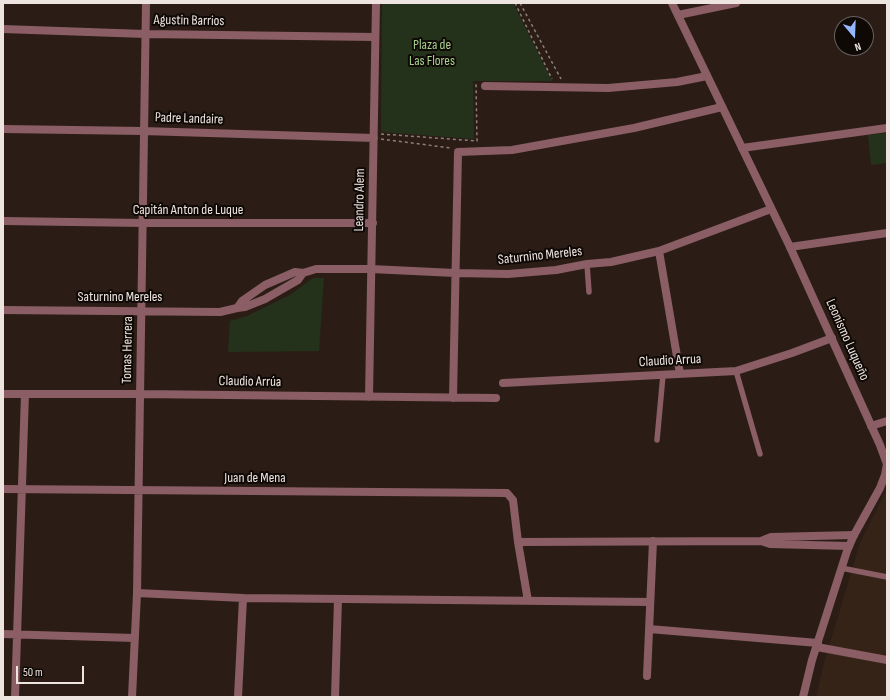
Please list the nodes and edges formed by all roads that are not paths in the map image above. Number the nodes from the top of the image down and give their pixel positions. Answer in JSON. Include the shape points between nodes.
{"nodes":[{"id":1,"x":146,"y":3,"type":"edge"},
{"id":2,"x":376,"y":3,"type":"edge"},
{"id":3,"x":672,"y":3,"type":"edge"},
{"id":4,"x":736,"y":3,"type":"edge"},
{"id":5,"x":678,"y":15,"type":"junction"},
{"id":6,"x":3,"y":29,"type":"edge"},
{"id":7,"x":145,"y":34,"type":"junction"},
{"id":8,"x":374,"y":36,"type":"junction"},
{"id":9,"x":707,"y":76,"type":"junction"},
{"id":10,"x":485,"y":86,"type":"dead end"},
{"id":11,"x":722,"y":107,"type":"junction"},
{"id":12,"x":887,"y":128,"type":"edge"},
{"id":13,"x":3,"y":129,"type":"edge"},
{"id":14,"x":143,"y":131,"type":"junction"},
{"id":15,"x":376,"y":136,"type":"junction"},
{"id":16,"x":742,"y":148,"type":"junction"},
{"id":17,"x":772,"y":209,"type":"junction"},
{"id":18,"x":3,"y":221,"type":"edge"},
{"id":19,"x":143,"y":223,"type":"junction"},
{"id":20,"x":373,"y":223,"type":"junction"},
{"id":21,"x":887,"y":232,"type":"edge"},
{"id":22,"x":790,"y":247,"type":"junction"},
{"id":23,"x":659,"y":250,"type":"junction"},
{"id":24,"x":587,"y":264,"type":"junction"},
{"id":25,"x":371,"y":269,"type":"junction"},
{"id":26,"x":303,"y":273,"type":"junction"},
{"id":27,"x":455,"y":273,"type":"junction"},
{"id":28,"x":589,"y":292,"type":"dead end"},
{"id":29,"x":237,"y":308,"type":"junction"},
{"id":30,"x":3,"y":310,"type":"edge"},
{"id":31,"x":142,"y":310,"type":"junction"},
{"id":32,"x":832,"y":338,"type":"junction"},
{"id":33,"x":736,"y":371,"type":"junction"},
{"id":34,"x":680,"y":374,"type":"junction"},
{"id":35,"x":663,"y":375,"type":"junction"},
{"id":36,"x":503,"y":384,"type":"dead end"},
{"id":37,"x":3,"y":394,"type":"edge"},
{"id":38,"x":25,"y":394,"type":"junction"},
{"id":39,"x":140,"y":394,"type":"junction"},
{"id":40,"x":369,"y":397,"type":"junction"},
{"id":41,"x":453,"y":398,"type":"junction"},
{"id":42,"x":496,"y":398,"type":"dead end"},
{"id":43,"x":887,"y":421,"type":"edge"},
{"id":44,"x":871,"y":426,"type":"junction"},
{"id":45,"x":657,"y":440,"type":"dead end"},
{"id":46,"x":760,"y":454,"type":"dead end"},
{"id":47,"x":887,"y":466,"type":"edge"},
{"id":48,"x":3,"y":489,"type":"edge"},
{"id":49,"x":22,"y":489,"type":"junction"},
{"id":50,"x":139,"y":490,"type":"junction"},
{"id":51,"x":854,"y":535,"type":"junction"},
{"id":52,"x":761,"y":541,"type":"junction"},
{"id":53,"x":518,"y":542,"type":"junction"},
{"id":54,"x":653,"y":542,"type":"junction"},
{"id":55,"x":849,"y":546,"type":"junction"},
{"id":56,"x":841,"y":568,"type":"junction"},
{"id":57,"x":887,"y":577,"type":"edge"},
{"id":58,"x":137,"y":593,"type":"junction"},
{"id":59,"x":244,"y":598,"type":"junction"},
{"id":60,"x":338,"y":599,"type":"junction"},
{"id":61,"x":528,"y":601,"type":"junction"},
{"id":62,"x":650,"y":602,"type":"junction"},
{"id":63,"x":649,"y":629,"type":"junction"},
{"id":64,"x":3,"y":634,"type":"edge"},
{"id":65,"x":18,"y":634,"type":"junction"},
{"id":66,"x":134,"y":638,"type":"junction"},
{"id":67,"x":818,"y":645,"type":"junction"},
{"id":68,"x":887,"y":660,"type":"edge"},
{"id":69,"x":647,"y":676,"type":"dead end"},
{"id":70,"x":15,"y":697,"type":"edge"},
{"id":71,"x":132,"y":697,"type":"edge"},
{"id":72,"x":238,"y":697,"type":"edge"},
{"id":73,"x":335,"y":697,"type":"edge"},
{"id":74,"x":803,"y":697,"type":"edge"}],
"edges":[{"from":1,"to":7,"type":"street","name":"Tomas Herrera"},
{"from":2,"to":8,"type":"street","name":"Leandro Alem"},
{"from":3,"to":5,"type":"street","name":"Leonismo Luqueño"},
{"from":4,"to":5,"type":"street"},
{"from":5,"to":9,"type":"street","name":"Leonismo Luqueño"},
{"from":6,"to":7,"type":"street","name":"Agustin Barrios"},
{"from":7,"to":8,"type":"street","name":"Agustin Barrios"},
{"from":7,"to":14,"type":"street","name":"Tomas Herrera"},
{"from":8,"to":15,"type":"street","name":"Leandro Alem"},
{"from":9,"to":10,"type":"street","via":[[677,82],[608,88]]},
{"from":9,"to":11,"type":"street","name":"Leonismo Luqueño"},
{"from":11,"to":16,"type":"street","name":"Leonismo Luqueño"},
{"from":11,"to":27,"type":"street","via":[[634,128],[512,150],[458,152]]},
{"from":12,"to":16,"type":"street"},
{"from":13,"to":14,"type":"street","name":"Padre Landaire"},
{"from":14,"to":15,"type":"street","name":"Padre Landaire"},
{"from":14,"to":19,"type":"street","name":"Tomas Herrera"},
{"from":15,"to":20,"type":"street","name":"Leandro Alem"},
{"from":16,"to":17,"type":"street","name":"Leonismo Luqueño"},
{"from":17,"to":22,"type":"street","name":"Leonismo Luqueño"},
{"from":17,"to":23,"type":"street","name":"Saturnino Mereles"},
{"from":18,"to":19,"type":"street","name":"Capitán Anton de Luque"},
{"from":19,"to":20,"type":"street","name":"Capitán Anton de Luque"},
{"from":19,"to":31,"type":"street","name":"Tomas Herrera"},
{"from":20,"to":25,"type":"street","name":"Leandro Alem"},
{"from":21,"to":22,"type":"street"},
{"from":22,"to":32,"type":"street","name":"Leonismo Luqueño"},
{"from":23,"to":24,"type":"street","name":"Saturnino Mereles","via":[[611,262]]},
{"from":23,"to":34,"type":"street"},
{"from":24,"to":27,"type":"street","name":"Saturnino Mereles","via":[[556,270],[508,274]]},
{"from":24,"to":28,"type":"lane"},
{"from":25,"to":26,"type":"street","name":"Saturnino Mereles","via":[[316,269]]},
{"from":25,"to":27,"type":"street","name":"Saturnino Mereles"},
{"from":25,"to":40,"type":"street","name":"Leandro Alem"},
{"from":26,"to":29,"type":"street","name":"Saturnino Mereles","via":[[298,280],[275,294]]},
{"from":26,"to":29,"type":"street","name":"Saturnino Mereles","via":[[295,272],[271,281],[242,301]]},
{"from":27,"to":41,"type":"street"},
{"from":29,"to":31,"type":"street","name":"Saturnino Mereles","via":[[220,312]]},
{"from":30,"to":31,"type":"street","name":"Saturnino Mereles"},
{"from":31,"to":39,"type":"street","name":"Tomas Herrera"},
{"from":32,"to":33,"type":"street","name":"Claudio Arrua"},
{"from":32,"to":44,"type":"street","name":"Leonismo Luqueño"},
{"from":33,"to":34,"type":"street","name":"Claudio Arrua"},
{"from":33,"to":46,"type":"lane"},
{"from":34,"to":35,"type":"street","name":"Claudio Arrua"},
{"from":35,"to":36,"type":"street","name":"Claudio Arrua"},
{"from":35,"to":45,"type":"lane"},
{"from":37,"to":38,"type":"street","name":"Claudio Arrúa"},
{"from":38,"to":39,"type":"street","name":"Claudio Arrúa"},
{"from":38,"to":49,"type":"street"},
{"from":39,"to":40,"type":"street","name":"Claudio Arrúa"},
{"from":39,"to":50,"type":"street","name":"Tomas Herrera"},
{"from":40,"to":41,"type":"street","name":"Claudio Arrúa"},
{"from":41,"to":42,"type":"street","name":"Claudio Arrúa"},
{"from":43,"to":44,"type":"street"},
{"from":44,"to":47,"type":"street","name":"Leonismo Luqueño"},
{"from":47,"to":51,"type":"street","name":"Leonismo Luqueño","via":[[880,488]]},
{"from":48,"to":49,"type":"street","name":"Juan de Mena"},
{"from":49,"to":50,"type":"street","name":"Juan de Mena"},
{"from":49,"to":65,"type":"street"},
{"from":50,"to":53,"type":"street","name":"Juan de Mena","via":[[507,493],[513,500]]},
{"from":50,"to":58,"type":"street","name":"Tomas Herrera"},
{"from":51,"to":52,"type":"street","via":[[771,537]]},
{"from":51,"to":55,"type":"street","name":"Leonismo Luqueño"},
{"from":52,"to":54,"type":"street"},
{"from":52,"to":55,"type":"street","via":[[770,544]]},
{"from":53,"to":54,"type":"street"},
{"from":53,"to":61,"type":"street"},
{"from":54,"to":62,"type":"street"},
{"from":55,"to":56,"type":"street","name":"Leonismo Luqueño"},
{"from":56,"to":57,"type":"lane"},
{"from":56,"to":67,"type":"street","name":"Leonismo Luqueño"},
{"from":58,"to":59,"type":"street"},
{"from":58,"to":66,"type":"street","name":"Tomas Herrera"},
{"from":59,"to":60,"type":"street"},
{"from":59,"to":72,"type":"street"},
{"from":60,"to":61,"type":"street"},
{"from":60,"to":73,"type":"street"},
{"from":61,"to":62,"type":"street"},
{"from":62,"to":63,"type":"street"},
{"from":63,"to":67,"type":"street"},
{"from":63,"to":69,"type":"street"},
{"from":64,"to":65,"type":"street"},
{"from":65,"to":66,"type":"street"},
{"from":65,"to":70,"type":"street"},
{"from":66,"to":71,"type":"street","name":"Tomas Herrera"},
{"from":67,"to":68,"type":"street"},
{"from":67,"to":74,"type":"street","name":"Leonismo Luqueño"}]}
